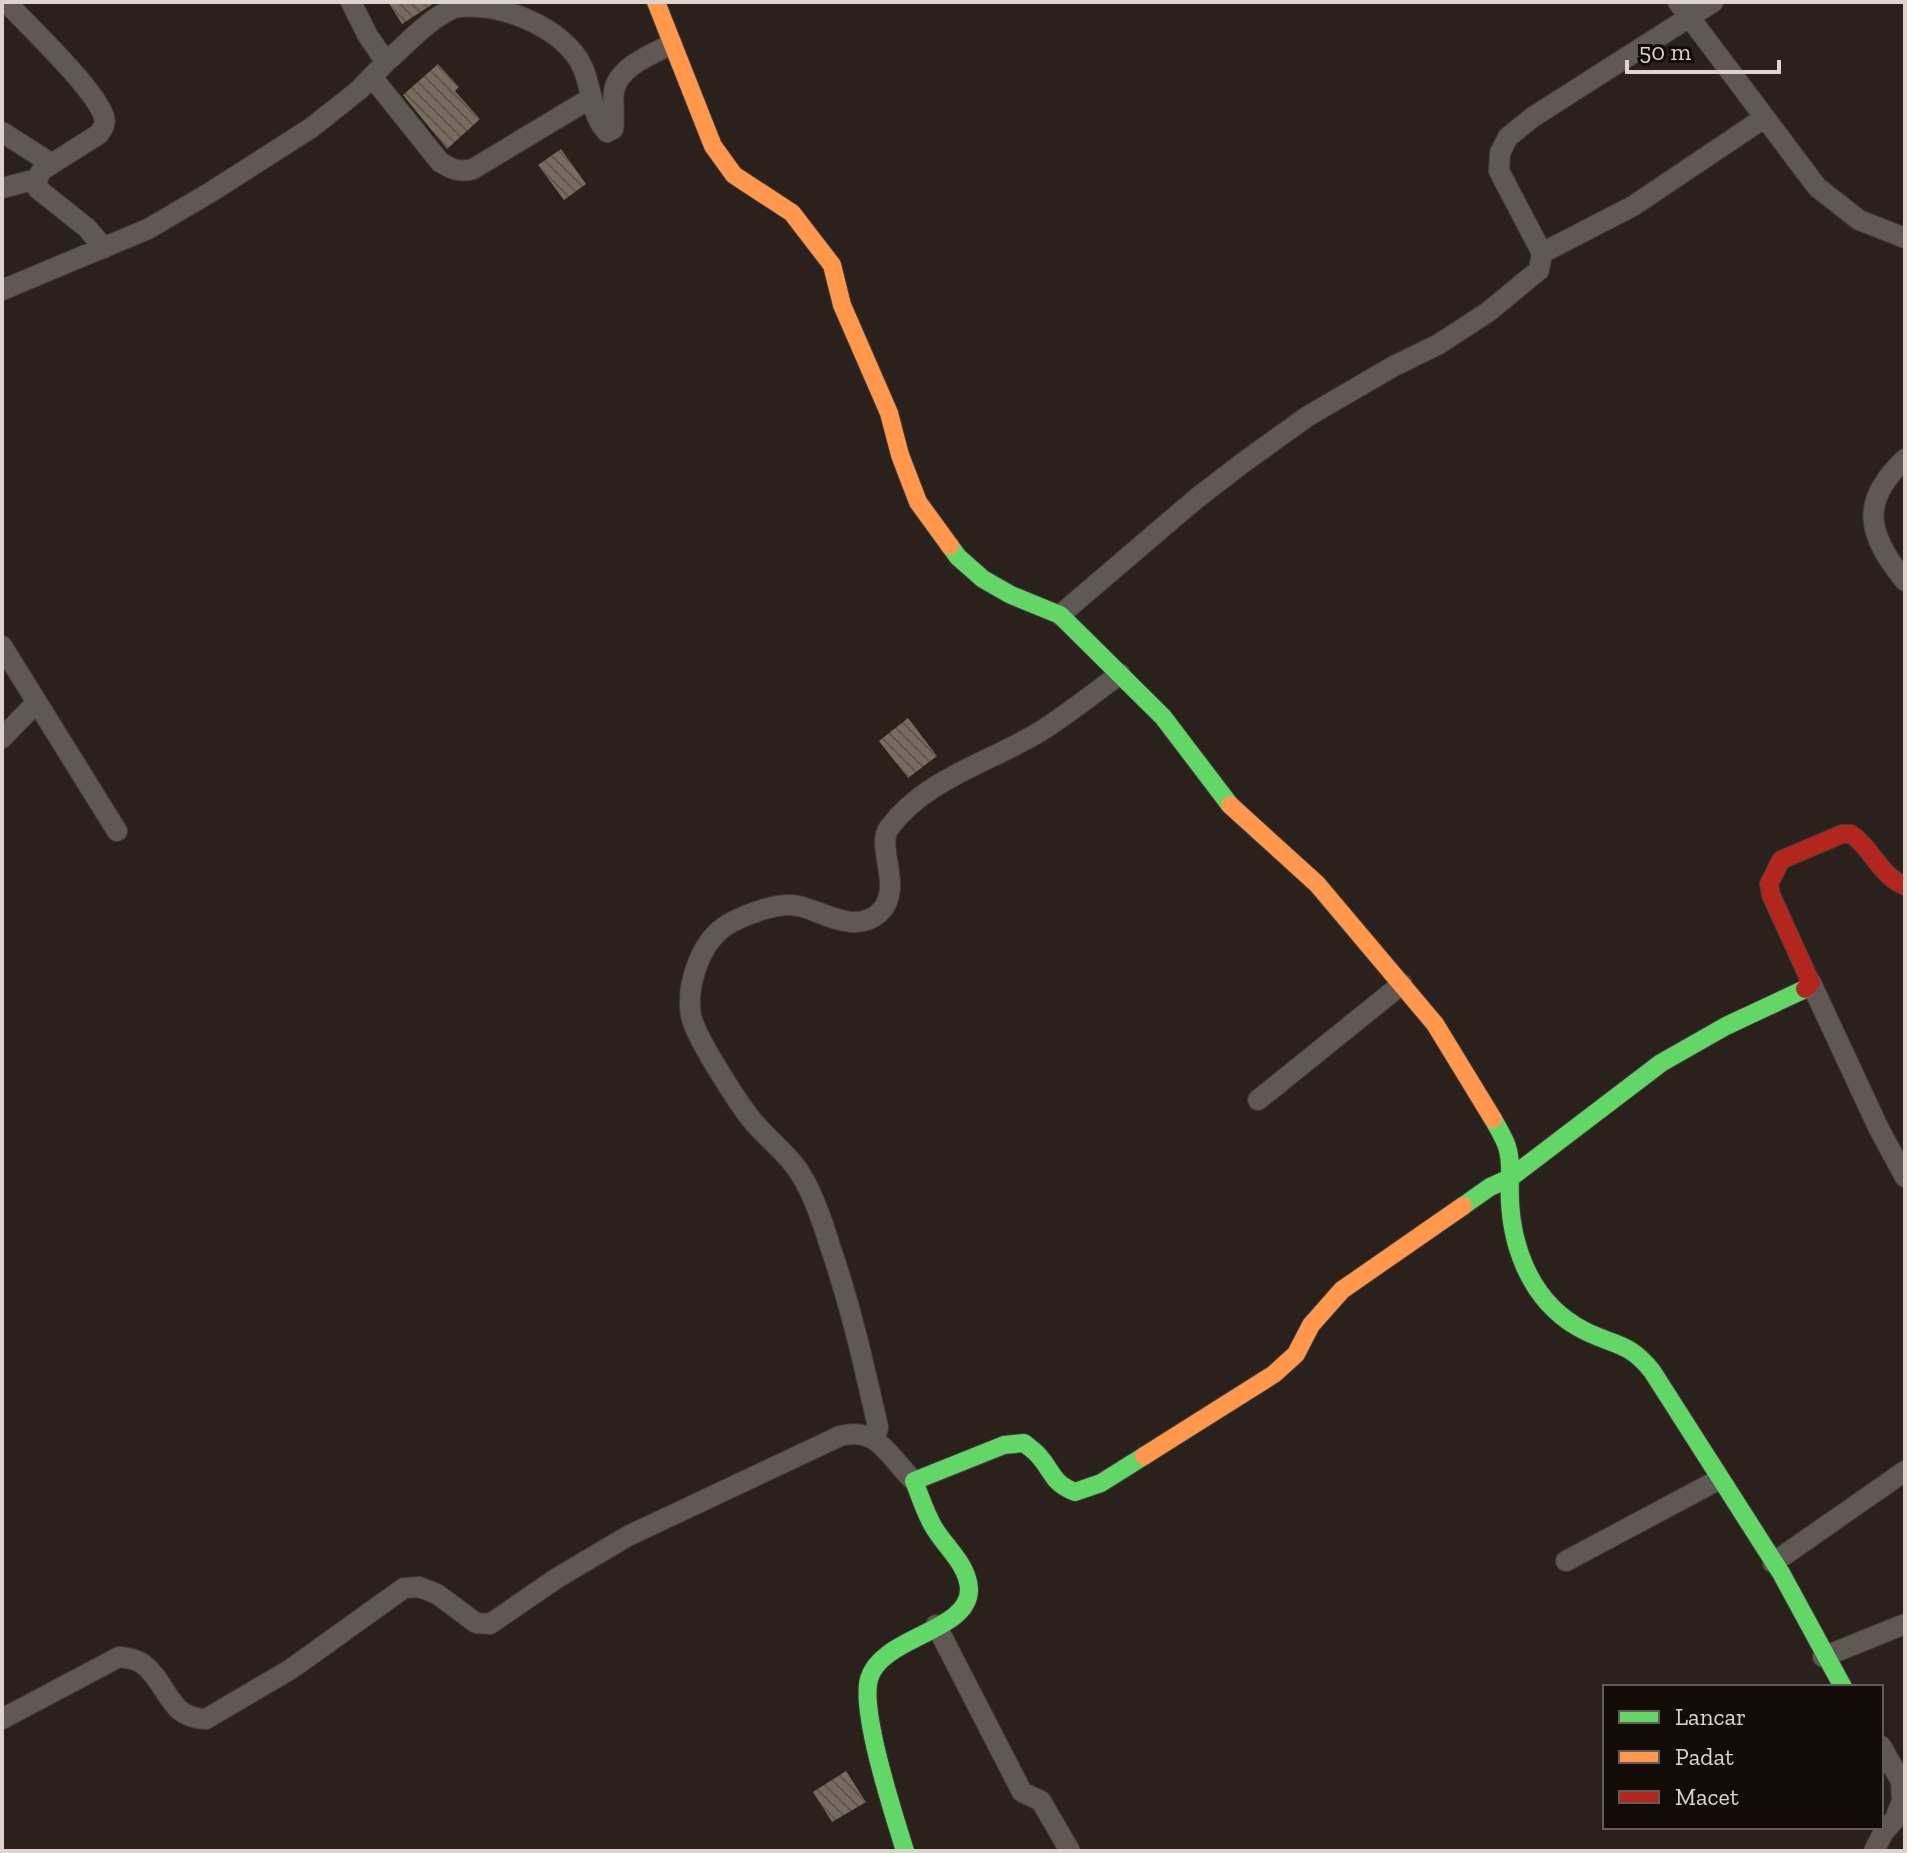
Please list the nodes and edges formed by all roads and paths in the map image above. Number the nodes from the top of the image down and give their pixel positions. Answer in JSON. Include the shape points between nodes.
{"nodes":[{"id":1,"x":351,"y":2,"type":"edge"},
{"id":2,"x":656,"y":2,"type":"edge"},
{"id":3,"x":1713,"y":2,"type":"edge"},
{"id":4,"x":11,"y":3,"type":"edge"},
{"id":5,"x":444,"y":7,"type":"edge"},
{"id":6,"x":1684,"y":10,"type":"edge"},
{"id":7,"x":672,"y":44,"type":"junction"},
{"id":8,"x":379,"y":69,"type":"junction"},
{"id":9,"x":591,"y":98,"type":"junction"},
{"id":10,"x":1764,"y":118,"type":"junction"},
{"id":11,"x":2,"y":132,"type":"edge"},
{"id":12,"x":52,"y":164,"type":"junction"},
{"id":13,"x":37,"y":179,"type":"junction"},
{"id":14,"x":2,"y":188,"type":"edge"},
{"id":15,"x":1905,"y":238,"type":"edge"},
{"id":16,"x":104,"y":248,"type":"junction"},
{"id":17,"x":1542,"y":253,"type":"junction"},
{"id":18,"x":2,"y":290,"type":"edge"},
{"id":19,"x":1905,"y":459,"type":"edge"},
{"id":20,"x":1905,"y":581,"type":"edge"},
{"id":21,"x":1060,"y":615,"type":"junction"},
{"id":22,"x":2,"y":646,"type":"edge"},
{"id":23,"x":1120,"y":674,"type":"junction"},
{"id":24,"x":37,"y":702,"type":"junction"},
{"id":25,"x":2,"y":738,"type":"edge"},
{"id":26,"x":117,"y":831,"type":"dead end"},
{"id":27,"x":1905,"y":886,"type":"edge"},
{"id":28,"x":1811,"y":983,"type":"junction"},
{"id":29,"x":1402,"y":984,"type":"junction"},
{"id":30,"x":1258,"y":1100,"type":"dead end"},
{"id":31,"x":1905,"y":1177,"type":"edge"},
{"id":32,"x":1510,"y":1178,"type":"junction"},
{"id":33,"x":875,"y":1440,"type":"junction"},
{"id":34,"x":1905,"y":1471,"type":"edge"},
{"id":35,"x":1718,"y":1480,"type":"junction"},
{"id":36,"x":914,"y":1481,"type":"junction"},
{"id":37,"x":1566,"y":1561,"type":"dead end"},
{"id":38,"x":1773,"y":1563,"type":"junction"},
{"id":39,"x":1905,"y":1624,"type":"edge"},
{"id":40,"x":936,"y":1625,"type":"junction"},
{"id":41,"x":1823,"y":1657,"type":"junction"},
{"id":42,"x":1842,"y":1685,"type":"edge"},
{"id":43,"x":2,"y":1719,"type":"edge"},
{"id":44,"x":1883,"y":1750,"type":"edge"},
{"id":45,"x":905,"y":1851,"type":"edge"},
{"id":46,"x":1070,"y":1851,"type":"edge"},
{"id":47,"x":1874,"y":1851,"type":"edge"}],
"edges":[{"from":1,"to":8,"type":"street"},
{"from":2,"to":7,"type":"street"},
{"from":3,"to":6,"type":"street"},
{"from":4,"to":12,"type":"street","via":[[104,115],[99,134]]},
{"from":5,"to":8,"type":"street"},
{"from":5,"to":9,"type":"street","via":[[480,2],[540,22],[562,38],[583,68]]},
{"from":6,"to":10,"type":"street"},
{"from":6,"to":17,"type":"street","via":[[1508,137],[1499,171]]},
{"from":7,"to":9,"type":"street","via":[[618,78],[613,129],[602,126]]},
{"from":7,"to":21,"type":"street","via":[[723,161],[734,175],[792,213],[832,265],[842,305],[889,413],[918,502],[958,557],[983,579]]},
{"from":8,"to":9,"type":"street","via":[[440,162],[454,171],[473,169]]},
{"from":8,"to":16,"type":"street","via":[[311,128],[148,229]]},
{"from":10,"to":15,"type":"street","via":[[1817,187],[1859,220]]},
{"from":10,"to":17,"type":"street","via":[[1633,206]]},
{"from":11,"to":12,"type":"street"},
{"from":12,"to":13,"type":"street"},
{"from":13,"to":14,"type":"street"},
{"from":13,"to":16,"type":"street","via":[[38,189]]},
{"from":16,"to":18,"type":"street"},
{"from":17,"to":21,"type":"street","via":[[1539,270],[1488,312],[1295,425],[1197,498]]},
{"from":19,"to":20,"type":"street","via":[[1876,494],[1872,518]]},
{"from":21,"to":23,"type":"street"},
{"from":22,"to":24,"type":"street"},
{"from":23,"to":29,"type":"street","via":[[1163,717],[1224,799],[1317,884]]},
{"from":23,"to":33,"type":"street","via":[[1040,731],[985,758],[907,808],[886,831],[889,900],[880,912],[854,922],[799,906],[766,909],[725,927],[711,940],[694,974],[690,1014],[698,1035],[752,1120],[803,1178],[820,1217],[851,1306],[878,1427]]},
{"from":24,"to":25,"type":"street"},
{"from":24,"to":26,"type":"street"},
{"from":27,"to":28,"type":"street","via":[[1890,880],[1851,834],[1781,860],[1772,875],[1771,895]]},
{"from":28,"to":31,"type":"street"},
{"from":28,"to":32,"type":"street","via":[[1661,1063]]},
{"from":29,"to":30,"type":"street"},
{"from":29,"to":32,"type":"street","via":[[1435,1024],[1508,1144]]},
{"from":32,"to":35,"type":"street","via":[[1512,1239],[1546,1301],[1563,1318],[1616,1340],[1642,1359]]},
{"from":32,"to":36,"type":"street","via":[[1342,1290],[1311,1325],[1296,1354],[1274,1374],[1101,1483],[1075,1492],[1063,1487],[1024,1443],[1004,1445]]},
{"from":33,"to":36,"type":"street"},
{"from":33,"to":43,"type":"street","via":[[853,1432],[840,1436],[628,1536],[490,1624],[476,1623],[437,1594],[404,1588],[291,1669],[206,1719],[191,1719],[177,1709],[145,1665],[119,1657]]},
{"from":34,"to":38,"type":"street"},
{"from":35,"to":37,"type":"street"},
{"from":35,"to":38,"type":"street"},
{"from":36,"to":40,"type":"street","via":[[933,1527],[967,1579],[967,1600]]},
{"from":38,"to":41,"type":"street"},
{"from":39,"to":41,"type":"street"},
{"from":40,"to":45,"type":"street","via":[[875,1667],[867,1682],[871,1722]]},
{"from":40,"to":46,"type":"street","via":[[1022,1792],[1041,1801]]},
{"from":41,"to":42,"type":"street"},
{"from":44,"to":47,"type":"street","via":[[1901,1781],[1902,1801]]}]}
